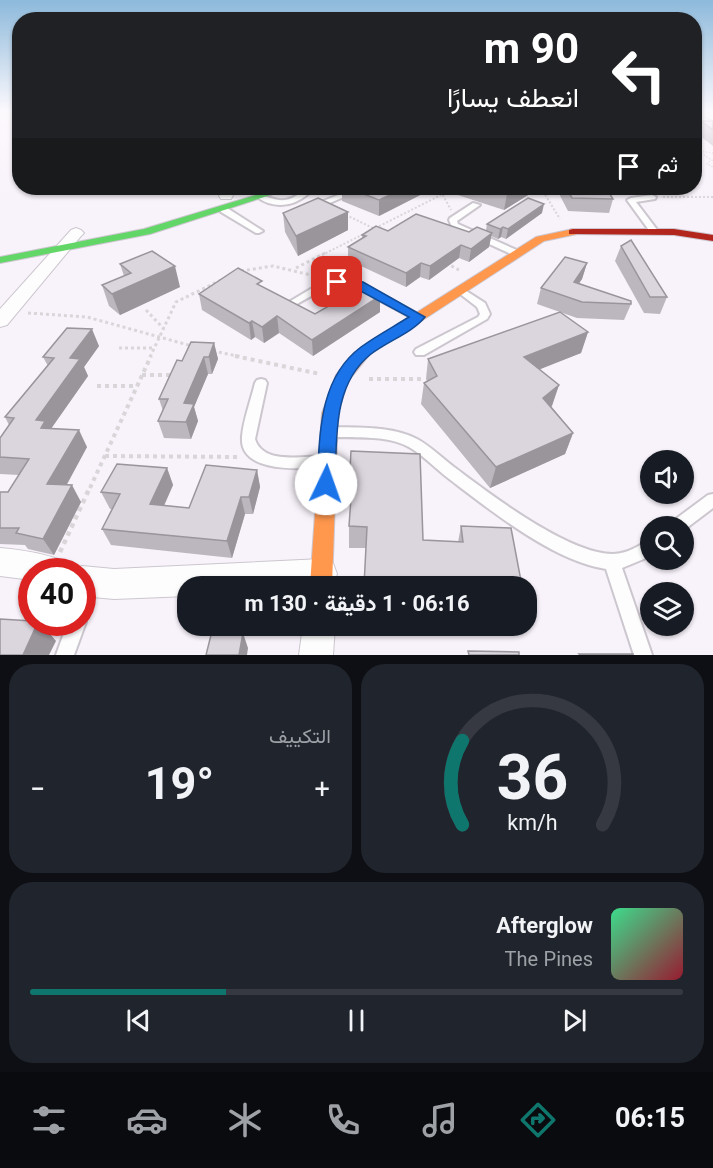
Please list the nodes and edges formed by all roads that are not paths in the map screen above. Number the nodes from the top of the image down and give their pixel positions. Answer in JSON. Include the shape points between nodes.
{"nodes":[{"id":1,"x":261,"y":195,"type":"edge"},
{"id":2,"x":302,"y":195,"type":"edge"},
{"id":3,"x":343,"y":195,"type":"edge"},
{"id":4,"x":652,"y":197,"type":"road end"},
{"id":5,"x":227,"y":198,"type":"edge"},
{"id":6,"x":322,"y":203,"type":"edge"},
{"id":7,"x":476,"y":205,"type":"dead end"},
{"id":8,"x":259,"y":231,"type":"dead end"},
{"id":9,"x":654,"y":231,"type":"junction"},
{"id":10,"x":76,"y":233,"type":"junction"},
{"id":11,"x":713,"y":238,"type":"edge"},
{"id":12,"x":32,"y":239,"type":"dead end"},
{"id":13,"x":60,"y":252,"type":"junction"},
{"id":14,"x":516,"y":253,"type":"junction"},
{"id":15,"x":0,"y":260,"type":"edge"},
{"id":16,"x":460,"y":290,"type":"junction"},
{"id":17,"x":294,"y":302,"type":"edge"},
{"id":18,"x":4,"y":316,"type":"edge"},
{"id":19,"x":418,"y":317,"type":"junction"},
{"id":20,"x":420,"y":352,"type":"dead end"},
{"id":21,"x":261,"y":382,"type":"dead end"},
{"id":22,"x":329,"y":432,"type":"junction"},
{"id":23,"x":327,"y":462,"type":"junction"},
{"id":24,"x":713,"y":500,"type":"edge"},
{"id":25,"x":691,"y":516,"type":"edge"},
{"id":26,"x":640,"y":555,"type":"edge"},
{"id":27,"x":0,"y":562,"type":"edge"},
{"id":28,"x":612,"y":562,"type":"junction"},
{"id":29,"x":18,"y":564,"type":"edge"},
{"id":30,"x":322,"y":576,"type":"edge"},
{"id":31,"x":177,"y":586,"type":"edge"},
{"id":32,"x":96,"y":590,"type":"edge"},
{"id":33,"x":72,"y":636,"type":"edge"},
{"id":34,"x":317,"y":636,"type":"edge"},
{"id":35,"x":65,"y":655,"type":"edge"},
{"id":36,"x":316,"y":655,"type":"edge"},
{"id":37,"x":643,"y":655,"type":"edge"}],
"edges":[{"from":1,"to":2,"type":"lane","via":[[276,205]]},
{"from":3,"to":6,"type":"lane"},
{"from":4,"to":9,"type":"lane","via":[[631,200]]},
{"from":5,"to":8,"type":"lane"},
{"from":5,"to":10,"type":"street"},
{"from":5,"to":13,"type":"street","via":[[158,230]]},
{"from":7,"to":14,"type":"lane","via":[[453,220],[461,229]]},
{"from":9,"to":11,"type":"street"},
{"from":9,"to":14,"type":"street","via":[[568,233],[540,239]]},
{"from":10,"to":12,"type":"street"},
{"from":10,"to":13,"type":"street"},
{"from":13,"to":15,"type":"street"},
{"from":13,"to":18,"type":"street"},
{"from":14,"to":16,"type":"street"},
{"from":16,"to":19,"type":"street"},
{"from":16,"to":20,"type":"lane","via":[[481,305],[485,314],[482,319]]},
{"from":17,"to":19,"type":"lane","via":[[337,282],[358,285]]},
{"from":19,"to":22,"type":"street","via":[[364,352],[341,379],[330,413]]},
{"from":21,"to":23,"type":"lane","via":[[249,449],[256,457],[267,460]]},
{"from":22,"to":23,"type":"street"},
{"from":22,"to":28,"type":"lane","via":[[391,435],[413,443],[544,537],[577,555]]},
{"from":23,"to":30,"type":"street"},
{"from":24,"to":25,"type":"lane"},
{"from":26,"to":28,"type":"lane"},
{"from":27,"to":29,"type":"street"},
{"from":28,"to":37,"type":"lane"},
{"from":31,"to":32,"type":"street"},
{"from":33,"to":35,"type":"lane"},
{"from":34,"to":36,"type":"street"}]}
